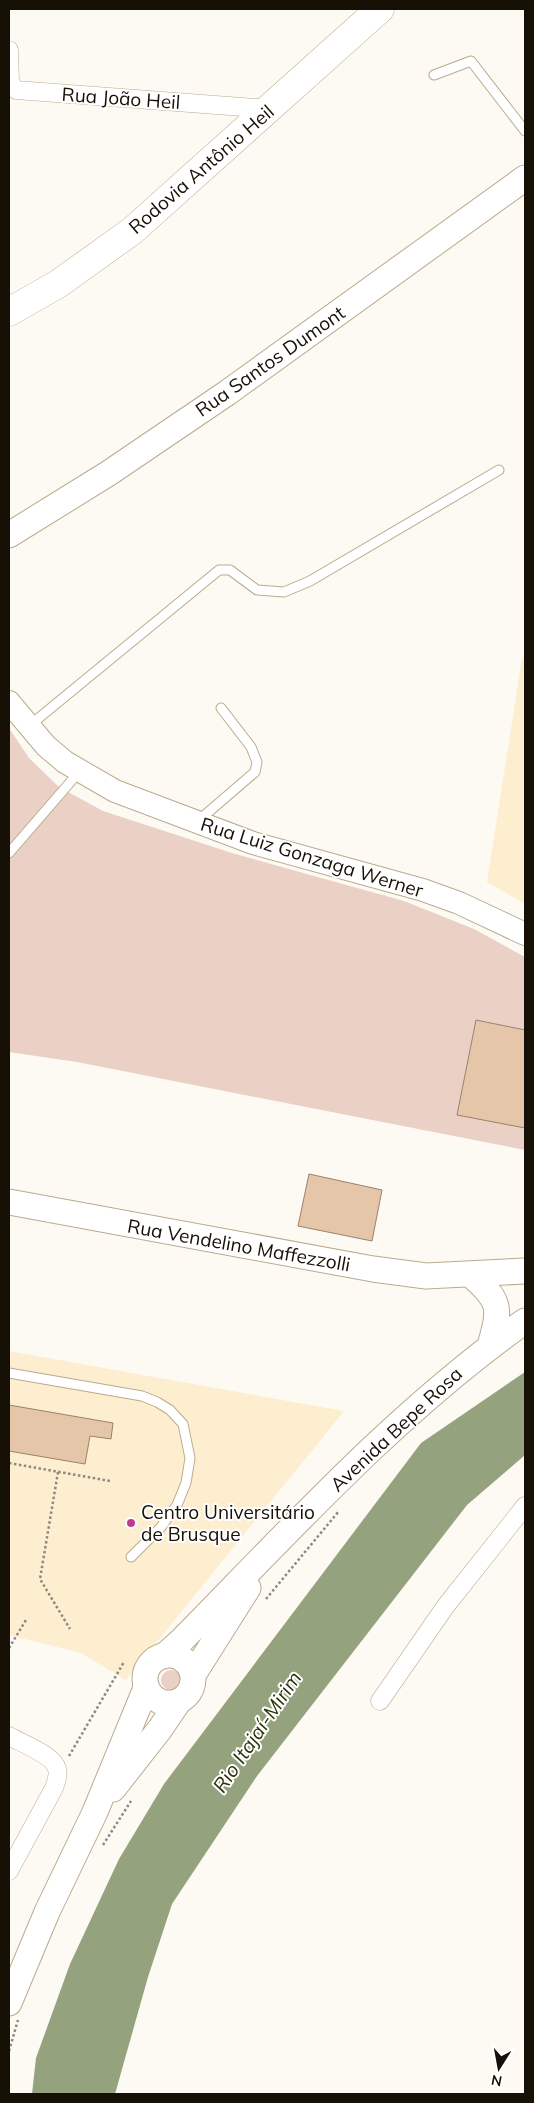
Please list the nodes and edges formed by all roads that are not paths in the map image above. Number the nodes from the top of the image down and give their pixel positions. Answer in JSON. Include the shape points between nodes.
{"nodes":[{"id":1,"x":380,"y":9,"type":"edge"},
{"id":2,"x":9,"y":50,"type":"edge"},
{"id":3,"x":434,"y":75,"type":"dead end"},
{"id":4,"x":269,"y":109,"type":"junction"},
{"id":5,"x":525,"y":131,"type":"edge"},
{"id":6,"x":525,"y":178,"type":"edge"},
{"id":7,"x":9,"y":312,"type":"edge"},
{"id":8,"x":499,"y":470,"type":"dead end"},
{"id":9,"x":9,"y":535,"type":"edge"},
{"id":10,"x":9,"y":702,"type":"edge"},
{"id":11,"x":221,"y":708,"type":"dead end"},
{"id":12,"x":28,"y":726,"type":"junction"},
{"id":13,"x":79,"y":772,"type":"junction"},
{"id":14,"x":196,"y":822,"type":"junction"},
{"id":15,"x":9,"y":853,"type":"edge"},
{"id":16,"x":525,"y":934,"type":"edge"},
{"id":17,"x":9,"y":1202,"type":"edge"},
{"id":18,"x":525,"y":1271,"type":"edge"},
{"id":19,"x":470,"y":1274,"type":"junction"},
{"id":20,"x":525,"y":1320,"type":"edge"},
{"id":21,"x":490,"y":1346,"type":"junction"},
{"id":22,"x":9,"y":1373,"type":"edge"},
{"id":23,"x":525,"y":1506,"type":"edge"},
{"id":24,"x":275,"y":1546,"type":"junction"},
{"id":25,"x":131,"y":1557,"type":"dead end"},
{"id":26,"x":164,"y":1656,"type":"junction"},
{"id":27,"x":193,"y":1675,"type":"junction"},
{"id":28,"x":146,"y":1688,"type":"junction"},
{"id":29,"x":179,"y":1701,"type":"junction"},
{"id":30,"x":380,"y":1701,"type":"dead end"},
{"id":31,"x":9,"y":1736,"type":"edge"},
{"id":32,"x":95,"y":1812,"type":"junction"},
{"id":33,"x":9,"y":1871,"type":"edge"},
{"id":34,"x":14,"y":2011,"type":"edge"}],
"edges":[{"from":1,"to":4,"type":"main road","name":"Rodovia Antônio Heil"},
{"from":2,"to":4,"type":"street","name":"Rua João Heil","via":[[10,84],[16,90]]},
{"from":3,"to":5,"type":"lane","via":[[471,61]]},
{"from":4,"to":7,"type":"main road","name":"Rodovia Antônio Heil","via":[[132,231],[58,284]]},
{"from":6,"to":9,"type":"main road","name":"Rua Santos Dumont","via":[[227,393],[117,468]]},
{"from":8,"to":12,"type":"lane","via":[[310,581],[284,592],[257,590],[230,570],[219,570]]},
{"from":10,"to":12,"type":"street","name":"Rua Luiz Gonzaga Werner"},
{"from":11,"to":14,"type":"lane","via":[[251,747],[257,762],[255,772]]},
{"from":12,"to":13,"type":"street","name":"Rua Luiz Gonzaga Werner"},
{"from":13,"to":14,"type":"street","name":"Rua Luiz Gonzaga Werner","via":[[115,791]]},
{"from":13,"to":15,"type":"lane"},
{"from":14,"to":16,"type":"street","name":"Rua Luiz Gonzaga Werner","via":[[290,854],[423,890]]},
{"from":17,"to":19,"type":"main road","name":"Rua Vendelino Maffezzolli","via":[[374,1269],[426,1276]]},
{"from":18,"to":19,"type":"main road","name":"Rua Vendelino Maffezzolli"},
{"from":19,"to":21,"type":"main road","via":[[488,1289],[495,1300],[497,1312]]},
{"from":20,"to":21,"type":"main road","name":"Avenida Bepe Rosa"},
{"from":21,"to":24,"type":"main road","name":"Avenida Bepe Rosa","via":[[381,1438]]},
{"from":22,"to":25,"type":"lane","via":[[142,1396],[170,1410],[183,1424],[190,1458],[186,1483],[177,1505],[161,1527]]},
{"from":23,"to":30,"type":"street","via":[[445,1606]]},
{"from":24,"to":26,"type":"main road","name":"Avenida Bepe Rosa"},
{"from":24,"to":27,"type":"main road","name":"Avenida Bepe Rosa"},
{"from":26,"to":27,"type":"main road","via":[[182,1659]]},
{"from":26,"to":28,"type":"main road","via":[[148,1666]]},
{"from":27,"to":29,"type":"main road","via":[[190,1690]]},
{"from":28,"to":29,"type":"main road","via":[[160,1702]]},
{"from":28,"to":32,"type":"main road"},
{"from":29,"to":32,"type":"main road"},
{"from":31,"to":33,"type":"street","via":[[47,1756],[57,1773],[54,1788]]},
{"from":32,"to":34,"type":"main road","via":[[40,1928]]}]}
